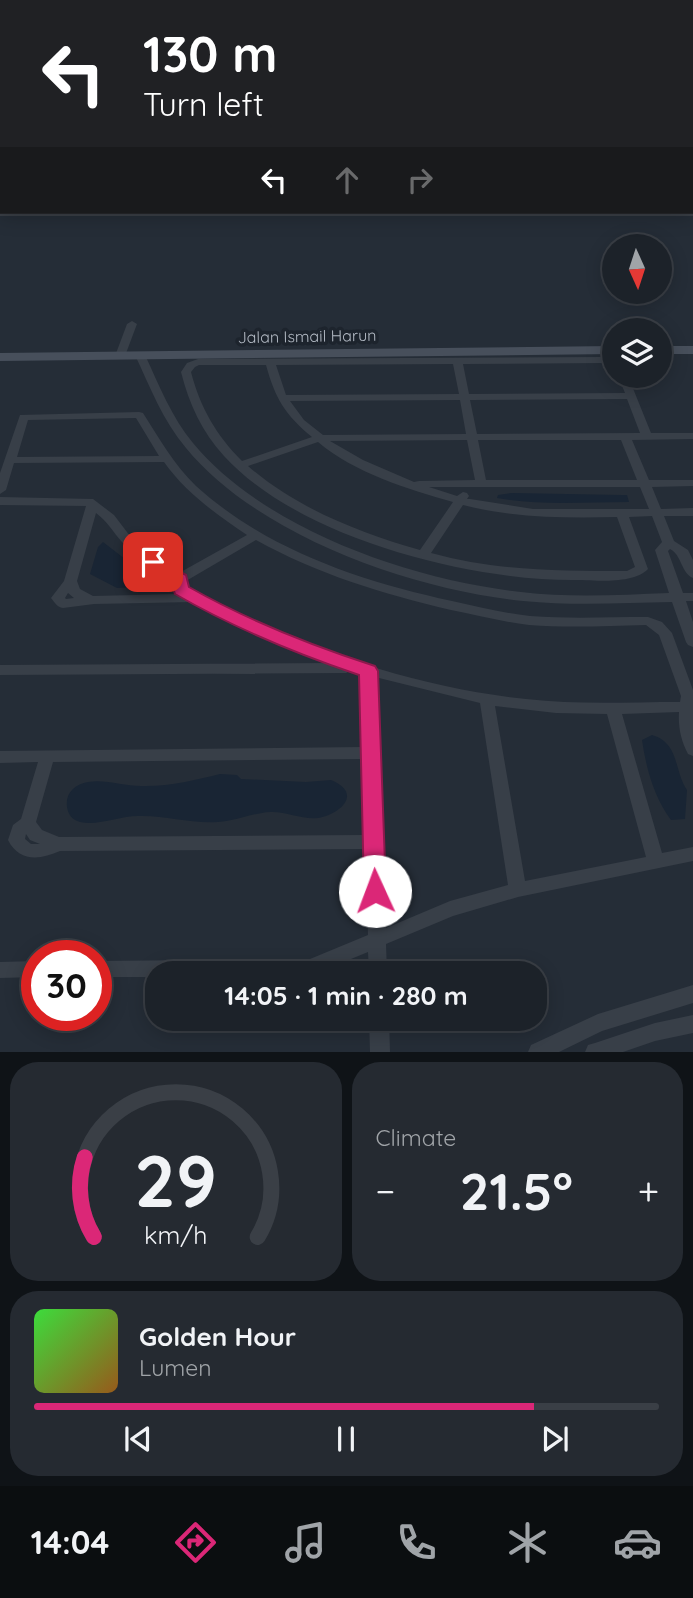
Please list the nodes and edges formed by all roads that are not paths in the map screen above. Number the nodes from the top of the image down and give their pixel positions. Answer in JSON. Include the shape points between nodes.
{"nodes":[{"id":1,"x":132,"y":324,"type":"dead end"},
{"id":2,"x":672,"y":350,"type":"edge"},
{"id":3,"x":693,"y":350,"type":"edge"},
{"id":4,"x":602,"y":351,"type":"edge"},
{"id":5,"x":140,"y":355,"type":"junction"},
{"id":6,"x":120,"y":356,"type":"junction"},
{"id":7,"x":0,"y":357,"type":"edge"},
{"id":8,"x":602,"y":360,"type":"edge"},
{"id":9,"x":458,"y":362,"type":"junction"},
{"id":10,"x":271,"y":363,"type":"junction"},
{"id":11,"x":628,"y":388,"type":"edge"},
{"id":12,"x":631,"y":396,"type":"junction"},
{"id":13,"x":464,"y":397,"type":"junction"},
{"id":14,"x":282,"y":398,"type":"junction"},
{"id":15,"x":625,"y":436,"type":"junction"},
{"id":16,"x":647,"y":436,"type":"junction"},
{"id":17,"x":693,"y":436,"type":"edge"},
{"id":18,"x":472,"y":437,"type":"junction"},
{"id":19,"x":319,"y":438,"type":"junction"},
{"id":20,"x":166,"y":458,"type":"junction"},
{"id":21,"x":10,"y":460,"type":"junction"},
{"id":22,"x":240,"y":464,"type":"junction"},
{"id":23,"x":693,"y":483,"type":"edge"},
{"id":24,"x":405,"y":484,"type":"junction"},
{"id":25,"x":476,"y":484,"type":"junction"},
{"id":26,"x":645,"y":484,"type":"junction"},
{"id":27,"x":0,"y":490,"type":"edge"},
{"id":28,"x":459,"y":500,"type":"junction"},
{"id":29,"x":0,"y":501,"type":"edge"},
{"id":30,"x":92,"y":504,"type":"junction"},
{"id":31,"x":621,"y":512,"type":"junction"},
{"id":32,"x":656,"y":512,"type":"junction"},
{"id":33,"x":693,"y":513,"type":"edge"},
{"id":34,"x":256,"y":535,"type":"junction"},
{"id":35,"x":669,"y":543,"type":"junction"},
{"id":36,"x":424,"y":554,"type":"junction"},
{"id":37,"x":693,"y":574,"type":"edge"},
{"id":38,"x":180,"y":579,"type":"junction"},
{"id":39,"x":196,"y":598,"type":"junction"},
{"id":40,"x":686,"y":598,"type":"edge"},
{"id":41,"x":693,"y":642,"type":"edge"},
{"id":42,"x":363,"y":669,"type":"junction"},
{"id":43,"x":0,"y":670,"type":"edge"},
{"id":44,"x":486,"y":700,"type":"junction"},
{"id":45,"x":613,"y":707,"type":"junction"},
{"id":46,"x":687,"y":707,"type":"junction"},
{"id":47,"x":693,"y":750,"type":"edge"},
{"id":48,"x":371,"y":753,"type":"junction"},
{"id":49,"x":0,"y":757,"type":"edge"},
{"id":50,"x":47,"y":757,"type":"junction"},
{"id":51,"x":28,"y":823,"type":"joint"},
{"id":52,"x":374,"y":842,"type":"junction"},
{"id":53,"x":58,"y":844,"type":"joint"},
{"id":54,"x":693,"y":854,"type":"edge"},
{"id":55,"x":656,"y":861,"type":"junction"},
{"id":56,"x":518,"y":890,"type":"junction"},
{"id":57,"x":377,"y":939,"type":"junction"},
{"id":58,"x":378,"y":961,"type":"edge"},
{"id":59,"x":21,"y":969,"type":"edge"},
{"id":60,"x":112,"y":969,"type":"edge"},
{"id":61,"x":0,"y":970,"type":"edge"},
{"id":62,"x":693,"y":994,"type":"edge"},
{"id":63,"x":693,"y":1024,"type":"edge"},
{"id":64,"x":379,"y":1031,"type":"edge"},
{"id":65,"x":380,"y":1052,"type":"edge"},
{"id":66,"x":538,"y":1052,"type":"edge"},
{"id":67,"x":594,"y":1052,"type":"edge"}],
"edges":[{"from":1,"to":6,"type":"street"},
{"from":2,"to":3,"type":"street"},
{"from":4,"to":5,"type":"street","name":"Jalan Ismail Harun"},
{"from":5,"to":6,"type":"street","name":"Jalan Ismail Harun"},
{"from":5,"to":40,"type":"street","via":[[170,418],[217,477],[302,532],[408,572],[481,590],[522,597]]},
{"from":6,"to":7,"type":"street","name":"Jalan Ismail Harun"},
{"from":8,"to":9,"type":"street"},
{"from":9,"to":10,"type":"street"},
{"from":9,"to":13,"type":"street"},
{"from":10,"to":14,"type":"street"},
{"from":10,"to":22,"type":"street","via":[[198,362],[186,372],[201,418]]},
{"from":11,"to":12,"type":"street"},
{"from":12,"to":13,"type":"street"},
{"from":12,"to":16,"type":"street"},
{"from":13,"to":14,"type":"street"},
{"from":13,"to":18,"type":"street"},
{"from":14,"to":19,"type":"street"},
{"from":15,"to":16,"type":"street"},
{"from":15,"to":18,"type":"street"},
{"from":15,"to":26,"type":"street"},
{"from":16,"to":17,"type":"street"},
{"from":18,"to":19,"type":"street"},
{"from":18,"to":25,"type":"street"},
{"from":19,"to":22,"type":"street"},
{"from":19,"to":24,"type":"street"},
{"from":20,"to":21,"type":"street"},
{"from":20,"to":21,"type":"street","via":[[139,415],[49,416],[24,417]]},
{"from":20,"to":34,"type":"street","via":[[192,488]]},
{"from":21,"to":27,"type":"street"},
{"from":22,"to":36,"type":"street","via":[[250,475],[324,517]]},
{"from":23,"to":26,"type":"street"},
{"from":24,"to":25,"type":"street"},
{"from":24,"to":28,"type":"street"},
{"from":25,"to":26,"type":"street"},
{"from":25,"to":28,"type":"street"},
{"from":26,"to":32,"type":"street"},
{"from":28,"to":31,"type":"street","via":[[533,513]]},
{"from":28,"to":36,"type":"street"},
{"from":29,"to":30,"type":"street","via":[[79,500]]},
{"from":30,"to":38,"type":"street","via":[[153,562]]},
{"from":30,"to":39,"type":"street","via":[[69,581],[58,598],[63,604]]},
{"from":31,"to":32,"type":"street"},
{"from":31,"to":36,"type":"street","via":[[642,569],[629,575],[517,573]]},
{"from":32,"to":33,"type":"street"},
{"from":32,"to":35,"type":"street"},
{"from":34,"to":38,"type":"street"},
{"from":34,"to":46,"type":"street","via":[[364,583],[430,602],[540,621],[648,621],[665,633],[688,696]]},
{"from":35,"to":37,"type":"street","via":[[682,550]]},
{"from":35,"to":40,"type":"street","via":[[661,551]]},
{"from":38,"to":39,"type":"street","via":[[181,590]]},
{"from":39,"to":42,"type":"street","via":[[299,648]]},
{"from":40,"to":41,"type":"street"},
{"from":42,"to":43,"type":"street"},
{"from":42,"to":44,"type":"street"},
{"from":42,"to":48,"type":"street"},
{"from":44,"to":45,"type":"street"},
{"from":44,"to":56,"type":"street"},
{"from":45,"to":46,"type":"street"},
{"from":45,"to":55,"type":"street"},
{"from":46,"to":47,"type":"street","via":[[686,726]]},
{"from":48,"to":50,"type":"street"},
{"from":48,"to":52,"type":"street"},
{"from":49,"to":50,"type":"street"},
{"from":50,"to":51,"type":"street"},
{"from":51,"to":53,"type":"street","via":[[16,840],[22,849],[33,852]]},
{"from":52,"to":53,"type":"street"},
{"from":52,"to":57,"type":"street"},
{"from":54,"to":55,"type":"street"},
{"from":55,"to":56,"type":"street"},
{"from":56,"to":57,"type":"street","via":[[450,909]]},
{"from":57,"to":58,"type":"street"},
{"from":57,"to":60,"type":"street","via":[[311,967]]},
{"from":59,"to":61,"type":"street"},
{"from":62,"to":66,"type":"street","via":[[598,1023]]},
{"from":63,"to":67,"type":"street"},
{"from":64,"to":65,"type":"street"}]}
